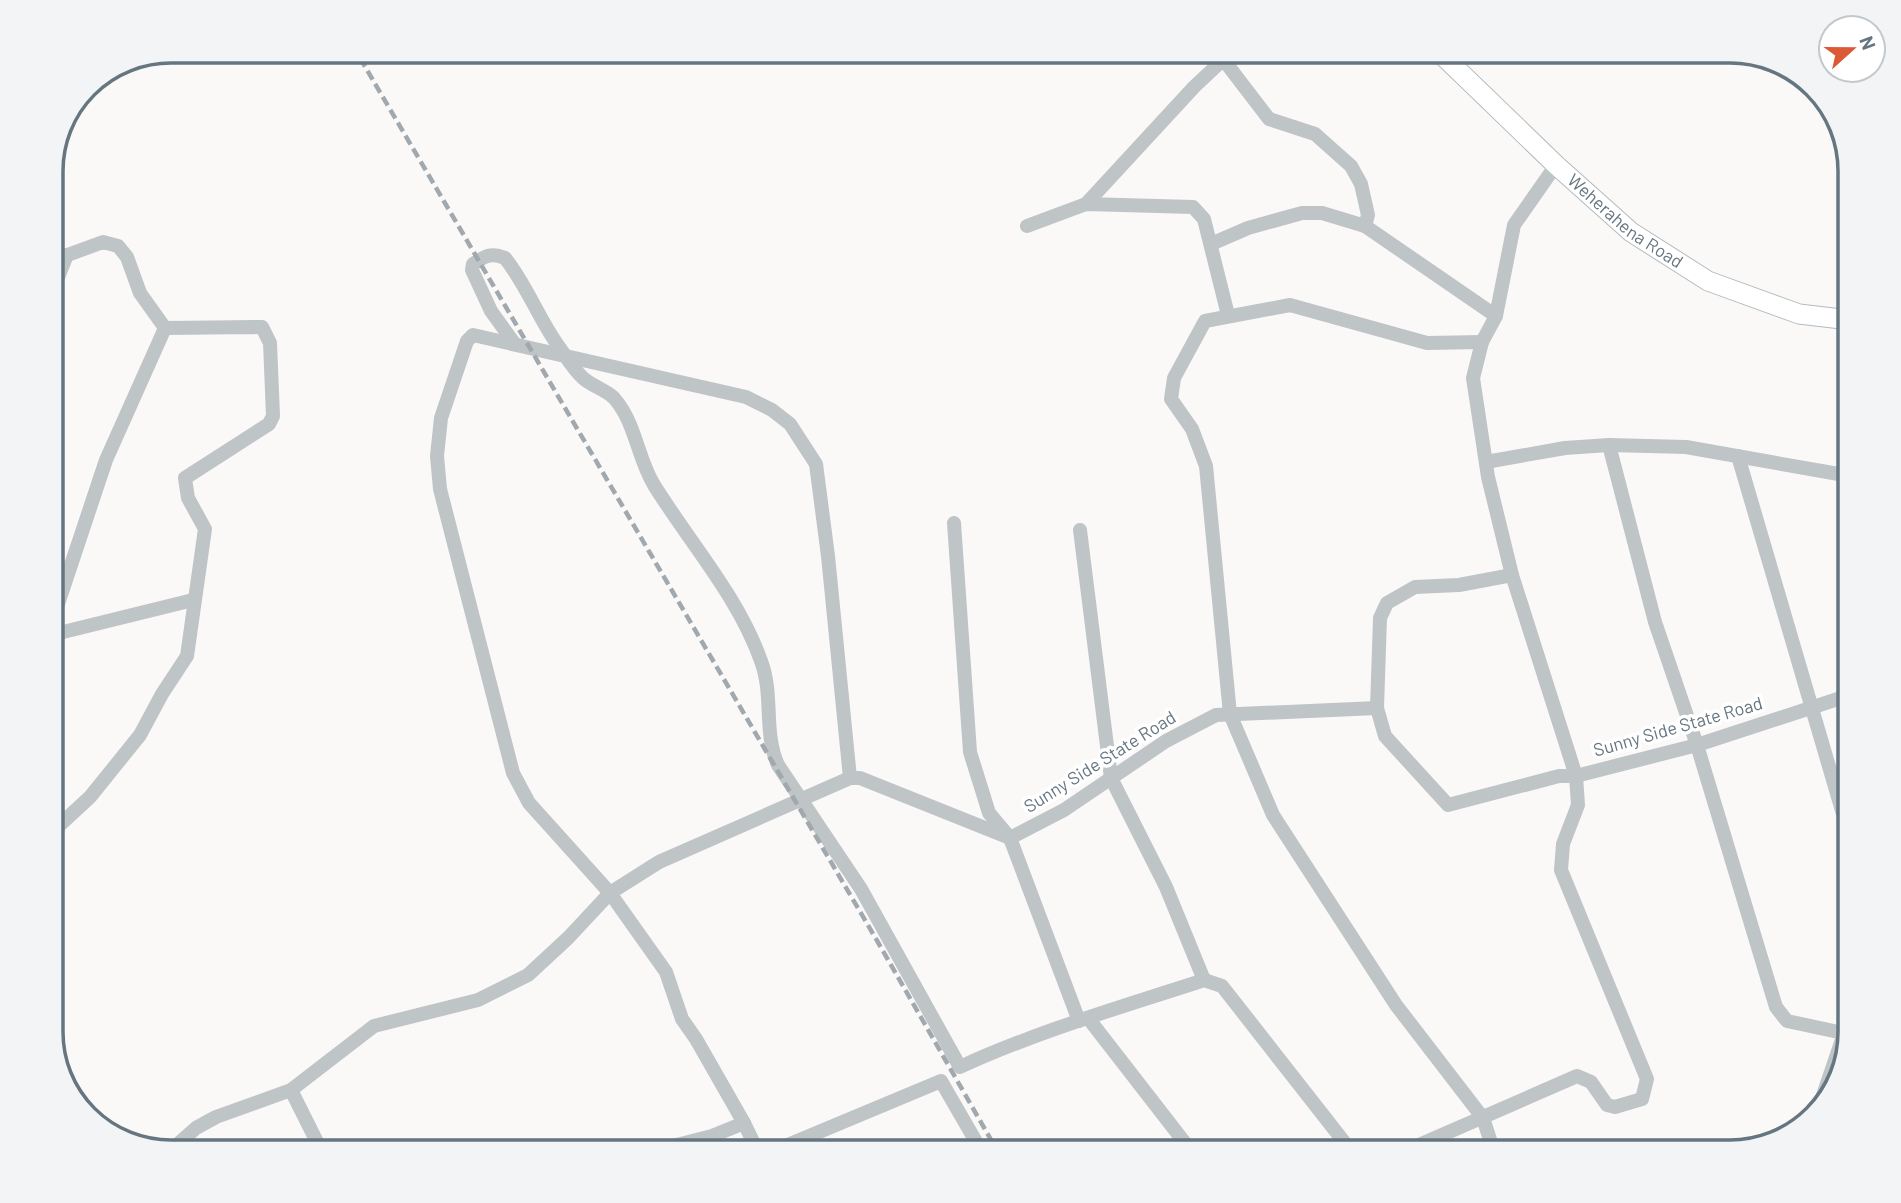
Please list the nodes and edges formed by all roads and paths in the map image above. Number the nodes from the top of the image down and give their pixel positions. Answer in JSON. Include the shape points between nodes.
{"nodes":[{"id":1,"x":1219,"y":63,"type":"edge"},
{"id":2,"x":1231,"y":63,"type":"edge"},
{"id":3,"x":1450,"y":63,"type":"edge"},
{"id":4,"x":1556,"y":165,"type":"junction"},
{"id":5,"x":1086,"y":204,"type":"junction"},
{"id":6,"x":1027,"y":226,"type":"dead end"},
{"id":7,"x":1365,"y":226,"type":"junction"},
{"id":8,"x":1211,"y":244,"type":"junction"},
{"id":9,"x":67,"y":255,"type":"junction"},
{"id":10,"x":63,"y":256,"type":"edge"},
{"id":11,"x":63,"y":265,"type":"edge"},
{"id":12,"x":1228,"y":315,"type":"junction"},
{"id":13,"x":1496,"y":316,"type":"junction"},
{"id":14,"x":1838,"y":319,"type":"edge"},
{"id":15,"x":165,"y":328,"type":"junction"},
{"id":16,"x":1482,"y":342,"type":"junction"},
{"id":17,"x":514,"y":343,"type":"junction"},
{"id":18,"x":565,"y":355,"type":"junction"},
{"id":19,"x":1609,"y":445,"type":"junction"},
{"id":20,"x":1738,"y":456,"type":"junction"},
{"id":21,"x":1486,"y":462,"type":"junction"},
{"id":22,"x":1838,"y":474,"type":"edge"},
{"id":23,"x":954,"y":523,"type":"dead end"},
{"id":24,"x":1080,"y":530,"type":"dead end"},
{"id":25,"x":1512,"y":575,"type":"junction"},
{"id":26,"x":63,"y":589,"type":"edge"},
{"id":27,"x":193,"y":600,"type":"junction"},
{"id":28,"x":63,"y":632,"type":"edge"},
{"id":29,"x":1838,"y":699,"type":"edge"},
{"id":30,"x":1377,"y":708,"type":"junction"},
{"id":31,"x":1812,"y":708,"type":"junction"},
{"id":32,"x":1230,"y":714,"type":"junction"},
{"id":33,"x":1697,"y":745,"type":"junction"},
{"id":34,"x":1576,"y":776,"type":"junction"},
{"id":35,"x":849,"y":778,"type":"junction"},
{"id":36,"x":1111,"y":778,"type":"junction"},
{"id":37,"x":1838,"y":797,"type":"edge"},
{"id":38,"x":802,"y":799,"type":"junction"},
{"id":39,"x":63,"y":822,"type":"edge"},
{"id":40,"x":1010,"y":838,"type":"junction"},
{"id":41,"x":610,"y":893,"type":"junction"},
{"id":42,"x":1204,"y":980,"type":"junction"},
{"id":43,"x":1084,"y":1019,"type":"junction"},
{"id":44,"x":1838,"y":1032,"type":"edge"},
{"id":45,"x":291,"y":1090,"type":"junction"},
{"id":46,"x":1483,"y":1118,"type":"junction"},
{"id":47,"x":744,"y":1123,"type":"junction"},
{"id":48,"x":182,"y":1140,"type":"edge"},
{"id":49,"x":316,"y":1140,"type":"edge"},
{"id":50,"x":696,"y":1140,"type":"edge"},
{"id":51,"x":752,"y":1140,"type":"edge"},
{"id":52,"x":800,"y":1140,"type":"edge"},
{"id":53,"x":975,"y":1140,"type":"edge"},
{"id":54,"x":1182,"y":1140,"type":"edge"},
{"id":55,"x":1343,"y":1140,"type":"edge"},
{"id":56,"x":1431,"y":1140,"type":"edge"},
{"id":57,"x":1490,"y":1140,"type":"edge"}],
"edges":[{"from":1,"to":5,"type":"street"},
{"from":2,"to":7,"type":"street","via":[[1269,119],[1315,134],[1351,166],[1361,184],[1368,215]]},
{"from":3,"to":4,"type":"main road","name":"Weherahena Road"},
{"from":4,"to":13,"type":"street","via":[[1514,225]]},
{"from":4,"to":14,"type":"main road","name":"Weherahena Road","via":[[1631,232],[1708,281],[1799,314]]},
{"from":5,"to":6,"type":"street"},
{"from":5,"to":8,"type":"street","via":[[1193,207],[1205,219]]},
{"from":7,"to":8,"type":"street","via":[[1322,213],[1302,213]]},
{"from":7,"to":13,"type":"street"},
{"from":8,"to":12,"type":"street"},
{"from":9,"to":10,"type":"street"},
{"from":9,"to":11,"type":"street"},
{"from":9,"to":15,"type":"street","via":[[103,242],[118,246],[140,293]]},
{"from":12,"to":16,"type":"street","via":[[1290,305],[1427,343]]},
{"from":12,"to":32,"type":"street","via":[[1205,321],[1174,378],[1171,399],[1192,429],[1206,466]]},
{"from":13,"to":16,"type":"street"},
{"from":15,"to":26,"type":"street","via":[[106,460]]},
{"from":15,"to":27,"type":"street","via":[[262,327],[270,343],[270,424],[185,478],[188,498],[205,529]]},
{"from":16,"to":21,"type":"street","via":[[1473,378]]},
{"from":17,"to":18,"type":"street"},
{"from":17,"to":18,"type":"street","via":[[491,311],[472,270],[485,255],[496,254],[510,264]]},
{"from":17,"to":41,"type":"street","via":[[474,335],[467,341],[441,418],[440,489],[513,774],[529,803]]},
{"from":18,"to":35,"type":"street","via":[[746,397],[790,424],[816,464]]},
{"from":18,"to":38,"type":"street","via":[[582,377],[613,397],[633,430],[652,482],[736,610],[766,680],[772,752]]},
{"from":19,"to":20,"type":"street","via":[[1686,447]]},
{"from":19,"to":21,"type":"street"},
{"from":19,"to":33,"type":"street","via":[[1655,622]]},
{"from":20,"to":22,"type":"street"},
{"from":20,"to":31,"type":"street"},
{"from":21,"to":25,"type":"street"},
{"from":23,"to":40,"type":"street","via":[[970,752],[989,813]]},
{"from":24,"to":36,"type":"street"},
{"from":25,"to":30,"type":"street","via":[[1415,587],[1387,603],[1380,618]]},
{"from":25,"to":34,"type":"street"},
{"from":27,"to":28,"type":"street"},
{"from":27,"to":39,"type":"street","via":[[187,656],[140,734],[90,797]]},
{"from":29,"to":31,"type":"street","name":"Sunny Side State Road"},
{"from":30,"to":32,"type":"street","name":"Sunny Side State Road"},
{"from":30,"to":34,"type":"street","name":"Sunny Side State Road","via":[[1385,736],[1448,805],[1559,776]]},
{"from":31,"to":33,"type":"street","name":"Sunny Side State Road"},
{"from":31,"to":37,"type":"street"},
{"from":32,"to":36,"type":"street","name":"Sunny Side State Road","via":[[1216,715],[1166,741]]},
{"from":32,"to":46,"type":"street","via":[[1273,815],[1396,1005]]},
{"from":33,"to":34,"type":"street","name":"Sunny Side State Road"},
{"from":33,"to":44,"type":"street","via":[[1776,1007],[1787,1021]]},
{"from":34,"to":46,"type":"street","via":[[1578,805],[1563,844],[1561,870],[1647,1079],[1642,1099],[1607,1105],[1591,1082],[1577,1076]]},
{"from":35,"to":38,"type":"street"},
{"from":35,"to":40,"type":"street","via":[[860,778]]},
{"from":36,"to":40,"type":"street","name":"Sunny Side State Road","via":[[1064,810]]},
{"from":36,"to":42,"type":"street","via":[[1166,887]]},
{"from":38,"to":41,"type":"street","via":[[659,862]]},
{"from":38,"to":43,"type":"street","via":[[861,890],[960,1067]]},
{"from":40,"to":43,"type":"street"},
{"from":41,"to":45,"type":"street","via":[[528,975],[478,1000],[373,1026]]},
{"from":41,"to":47,"type":"street","via":[[666,972],[682,1020]]},
{"from":42,"to":43,"type":"street"},
{"from":42,"to":55,"type":"street","via":[[1222,986]]},
{"from":43,"to":54,"type":"street"},
{"from":45,"to":48,"type":"street","via":[[216,1116]]},
{"from":45,"to":49,"type":"street"},
{"from":46,"to":56,"type":"street"},
{"from":46,"to":57,"type":"street"},
{"from":47,"to":50,"type":"street"},
{"from":47,"to":51,"type":"street"},
{"from":52,"to":53,"type":"street","via":[[941,1081]]}]}
